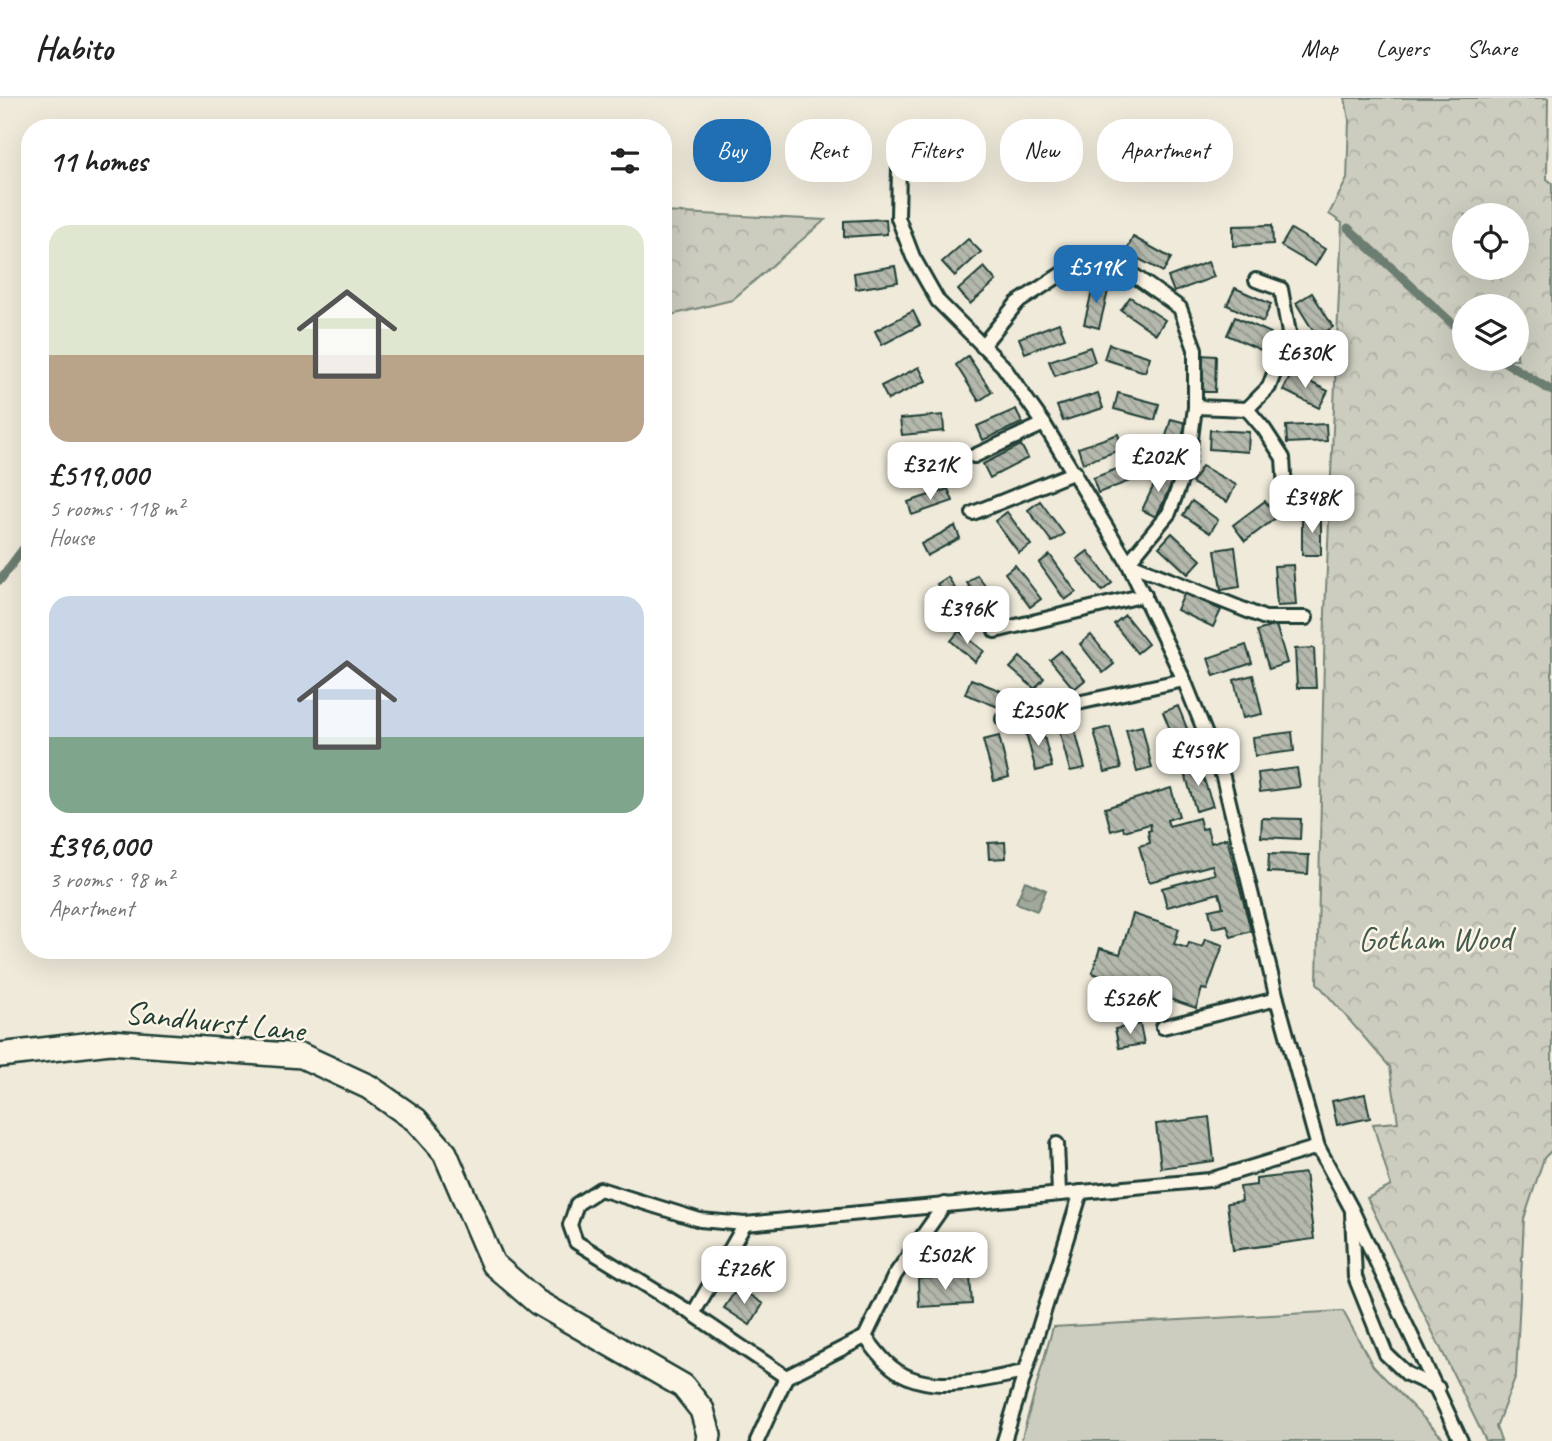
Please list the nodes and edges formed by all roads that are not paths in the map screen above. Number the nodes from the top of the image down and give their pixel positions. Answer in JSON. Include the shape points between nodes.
{"nodes":[{"id":1,"x":899,"y":182,"type":"edge"},
{"id":2,"x":1256,"y":280,"type":"dead end"},
{"id":3,"x":982,"y":346,"type":"junction"},
{"id":4,"x":1195,"y":407,"type":"junction"},
{"id":5,"x":1247,"y":409,"type":"junction"},
{"id":6,"x":1045,"y":424,"type":"junction"},
{"id":7,"x":974,"y":456,"type":"dead end"},
{"id":8,"x":1075,"y":472,"type":"junction"},
{"id":9,"x":1286,"y":505,"type":"dead end"},
{"id":10,"x":973,"y":513,"type":"dead end"},
{"id":11,"x":1128,"y":563,"type":"junction"},
{"id":12,"x":1145,"y":595,"type":"junction"},
{"id":13,"x":1306,"y":618,"type":"dead end"},
{"id":14,"x":995,"y":631,"type":"dead end"},
{"id":15,"x":1184,"y":680,"type":"junction"},
{"id":16,"x":1003,"y":719,"type":"dead end"},
{"id":17,"x":1278,"y":999,"type":"junction"},
{"id":18,"x":1163,"y":1027,"type":"dead end"},
{"id":19,"x":0,"y":1055,"type":"edge"},
{"id":20,"x":1057,"y":1144,"type":"dead end"},
{"id":21,"x":1318,"y":1147,"type":"junction"},
{"id":22,"x":1081,"y":1192,"type":"junction"},
{"id":23,"x":1059,"y":1193,"type":"junction"},
{"id":24,"x":945,"y":1204,"type":"junction"},
{"id":25,"x":1351,"y":1208,"type":"junction"},
{"id":26,"x":745,"y":1224,"type":"junction"},
{"id":27,"x":693,"y":1314,"type":"junction"},
{"id":28,"x":865,"y":1337,"type":"junction"},
{"id":29,"x":1025,"y":1372,"type":"junction"},
{"id":30,"x":786,"y":1377,"type":"junction"},
{"id":31,"x":1438,"y":1388,"type":"junction"},
{"id":32,"x":708,"y":1441,"type":"edge"},
{"id":33,"x":757,"y":1441,"type":"edge"},
{"id":34,"x":1004,"y":1441,"type":"edge"},
{"id":35,"x":1461,"y":1441,"type":"edge"}],
"edges":[{"from":1,"to":3,"type":"lane","via":[[898,218],[913,257],[938,301]]},
{"from":2,"to":5,"type":"lane","via":[[1281,289],[1289,333],[1269,387]]},
{"from":3,"to":4,"type":"lane","via":[[1017,303],[1063,273],[1125,268],[1180,308],[1195,349]]},
{"from":3,"to":6,"type":"lane","via":[[1003,366]]},
{"from":4,"to":5,"type":"lane"},
{"from":4,"to":11,"type":"lane","via":[[1188,462],[1169,513]]},
{"from":5,"to":9,"type":"lane","via":[[1283,458]]},
{"from":6,"to":7,"type":"lane"},
{"from":6,"to":8,"type":"lane"},
{"from":8,"to":10,"type":"lane"},
{"from":8,"to":11,"type":"lane"},
{"from":11,"to":12,"type":"lane"},
{"from":11,"to":13,"type":"lane","via":[[1265,618]]},
{"from":12,"to":14,"type":"lane"},
{"from":12,"to":15,"type":"lane"},
{"from":15,"to":16,"type":"lane"},
{"from":15,"to":17,"type":"lane","via":[[1223,777]]},
{"from":17,"to":18,"type":"lane"},
{"from":17,"to":21,"type":"lane"},
{"from":19,"to":32,"type":"street","name":"Sandhurst Lane","via":[[110,1042],[302,1056],[369,1087],[416,1120],[445,1153],[493,1264],[537,1302],[683,1386],[702,1410]]},
{"from":20,"to":23,"type":"lane"},
{"from":21,"to":22,"type":"lane","via":[[1209,1180]]},
{"from":21,"to":25,"type":"lane"},
{"from":22,"to":23,"type":"lane"},
{"from":22,"to":29,"type":"lane"},
{"from":23,"to":24,"type":"lane"},
{"from":24,"to":26,"type":"lane"},
{"from":24,"to":28,"type":"lane","via":[[895,1275]]},
{"from":25,"to":31,"type":"lane"},
{"from":25,"to":31,"type":"lane","via":[[1354,1277],[1386,1354],[1407,1374]]},
{"from":26,"to":27,"type":"lane"},
{"from":26,"to":27,"type":"lane","via":[[700,1220],[600,1189],[577,1204],[570,1225],[576,1242]]},
{"from":27,"to":30,"type":"lane"},
{"from":28,"to":29,"type":"lane","via":[[887,1363],[912,1379],[944,1385]]},
{"from":28,"to":30,"type":"lane"},
{"from":29,"to":34,"type":"lane"},
{"from":30,"to":33,"type":"lane"},
{"from":31,"to":35,"type":"lane"}]}
